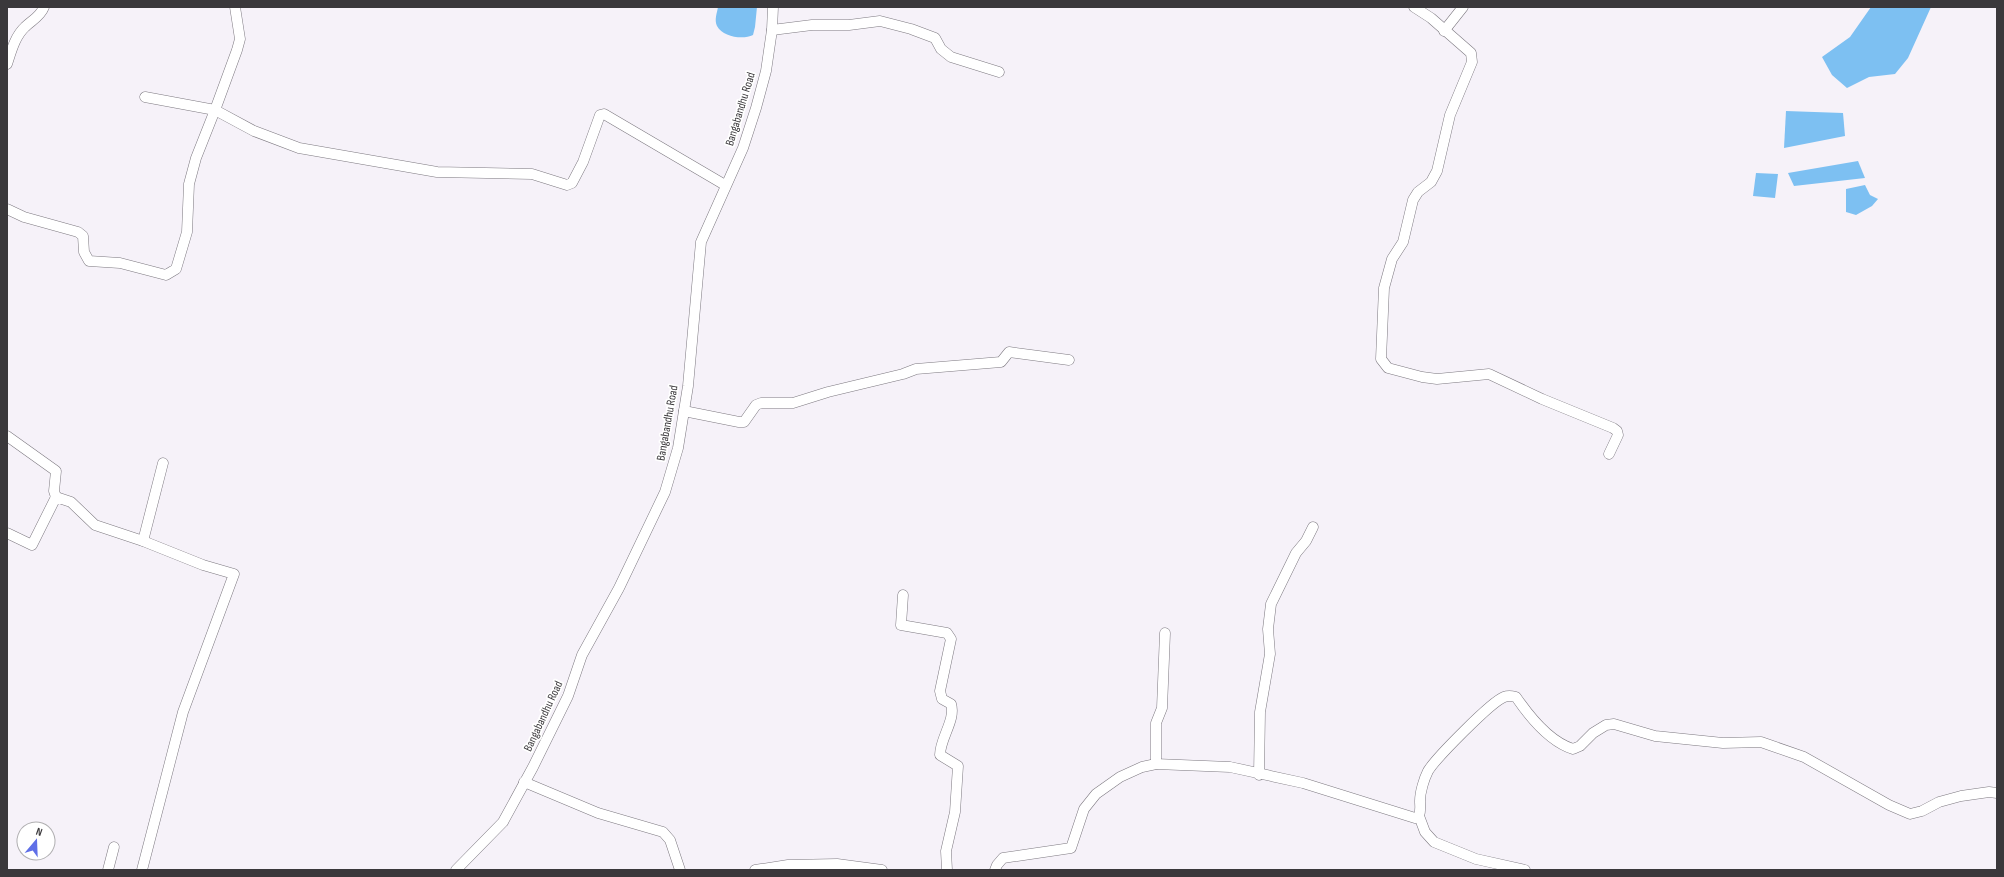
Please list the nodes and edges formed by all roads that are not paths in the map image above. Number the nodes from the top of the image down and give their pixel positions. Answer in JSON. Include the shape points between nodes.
{"nodes":[{"id":1,"x":44,"y":7,"type":"edge"},
{"id":2,"x":236,"y":7,"type":"edge"},
{"id":3,"x":773,"y":7,"type":"edge"},
{"id":4,"x":1414,"y":7,"type":"edge"},
{"id":5,"x":1463,"y":7,"type":"edge"},
{"id":6,"x":772,"y":30,"type":"junction"},
{"id":7,"x":1444,"y":30,"type":"junction"},
{"id":8,"x":7,"y":64,"type":"edge"},
{"id":9,"x":999,"y":72,"type":"dead end"},
{"id":10,"x":145,"y":96,"type":"dead end"},
{"id":11,"x":215,"y":110,"type":"junction"},
{"id":12,"x":725,"y":185,"type":"junction"},
{"id":13,"x":7,"y":209,"type":"edge"},
{"id":14,"x":1069,"y":360,"type":"dead end"},
{"id":15,"x":684,"y":411,"type":"junction"},
{"id":16,"x":7,"y":436,"type":"edge"},
{"id":17,"x":1608,"y":454,"type":"dead end"},
{"id":18,"x":163,"y":463,"type":"dead end"},
{"id":19,"x":56,"y":497,"type":"junction"},
{"id":20,"x":1313,"y":527,"type":"dead end"},
{"id":21,"x":7,"y":533,"type":"edge"},
{"id":22,"x":142,"y":540,"type":"junction"},
{"id":23,"x":904,"y":595,"type":"dead end"},
{"id":24,"x":1165,"y":633,"type":"dead end"},
{"id":25,"x":1156,"y":764,"type":"junction"},
{"id":26,"x":1259,"y":775,"type":"junction"},
{"id":27,"x":524,"y":782,"type":"junction"},
{"id":28,"x":1997,"y":793,"type":"edge"},
{"id":29,"x":1419,"y":816,"type":"junction"},
{"id":30,"x":114,"y":847,"type":"dead end"},
{"id":31,"x":108,"y":870,"type":"edge"},
{"id":32,"x":142,"y":870,"type":"edge"},
{"id":33,"x":456,"y":870,"type":"edge"},
{"id":34,"x":680,"y":870,"type":"edge"},
{"id":35,"x":755,"y":870,"type":"edge"},
{"id":36,"x":882,"y":870,"type":"edge"},
{"id":37,"x":947,"y":870,"type":"edge"},
{"id":38,"x":996,"y":870,"type":"edge"},
{"id":39,"x":1525,"y":870,"type":"edge"}],
"edges":[{"from":1,"to":8,"type":"street","via":[[41,14],[24,28]]},
{"from":2,"to":11,"type":"street","via":[[240,39]]},
{"from":3,"to":6,"type":"street","name":"Bangabandhu Road"},
{"from":4,"to":7,"type":"street"},
{"from":5,"to":7,"type":"street"},
{"from":6,"to":9,"type":"street","via":[[880,21],[935,38],[941,49],[952,57]]},
{"from":6,"to":12,"type":"street","name":"Bangabandhu Road","via":[[766,71],[756,108],[743,148]]},
{"from":7,"to":17,"type":"street","via":[[1471,53],[1472,62],[1450,115],[1437,171],[1431,182],[1418,192],[1413,200],[1403,242],[1392,259],[1384,288],[1381,359],[1388,368],[1422,378],[1489,374],[1502,378],[1542,399],[1614,428],[1618,435]]},
{"from":10,"to":11,"type":"street"},
{"from":11,"to":12,"type":"street","via":[[254,131],[298,148],[437,172],[532,174],[567,184],[572,183],[583,162],[600,115],[604,114]]},
{"from":11,"to":13,"type":"street","via":[[196,158],[189,184],[186,232],[176,269],[166,275],[120,263],[89,262],[84,252],[83,236],[78,232],[24,217]]},
{"from":12,"to":15,"type":"street","name":"Bangabandhu Road","via":[[701,242]]},
{"from":14,"to":15,"type":"street","via":[[1009,352],[1001,362],[916,369],[793,403],[761,403],[756,405],[744,422]]},
{"from":15,"to":27,"type":"street","name":"Bangabandhu Road","via":[[678,448],[665,492],[619,588],[582,655],[568,696]]},
{"from":16,"to":19,"type":"street","via":[[56,471]]},
{"from":18,"to":22,"type":"street"},
{"from":19,"to":21,"type":"street","via":[[32,545]]},
{"from":19,"to":22,"type":"street","via":[[71,502],[95,525]]},
{"from":20,"to":26,"type":"street","via":[[1296,553],[1271,604],[1268,629],[1270,654],[1260,712]]},
{"from":22,"to":32,"type":"street","via":[[203,565],[234,574],[183,712]]},
{"from":23,"to":37,"type":"street","via":[[901,625],[947,633],[951,639],[940,691],[942,699],[950,704],[952,710],[940,755],[958,766],[956,812],[946,851]]},
{"from":24,"to":25,"type":"street","via":[[1162,708],[1156,723]]},
{"from":25,"to":26,"type":"street","via":[[1230,767]]},
{"from":25,"to":38,"type":"street","via":[[1120,777],[1096,794],[1084,809],[1071,848],[1003,858]]},
{"from":26,"to":29,"type":"street","via":[[1303,783],[1397,814],[1415,818]]},
{"from":27,"to":33,"type":"street","name":"Bangabandhu Road","via":[[503,822]]},
{"from":27,"to":34,"type":"street","via":[[598,813],[663,832],[670,840]]},
{"from":28,"to":29,"type":"street","via":[[1961,796],[1910,814],[1889,805],[1804,756],[1761,742],[1723,743],[1655,736],[1614,724],[1600,729],[1573,749],[1546,732],[1516,697],[1510,695],[1503,697],[1440,754],[1428,772],[1420,799]]},
{"from":29,"to":39,"type":"street","via":[[1425,832],[1434,842],[1476,859]]},
{"from":30,"to":31,"type":"street"},
{"from":35,"to":36,"type":"street","via":[[788,865],[837,864]]}]}
